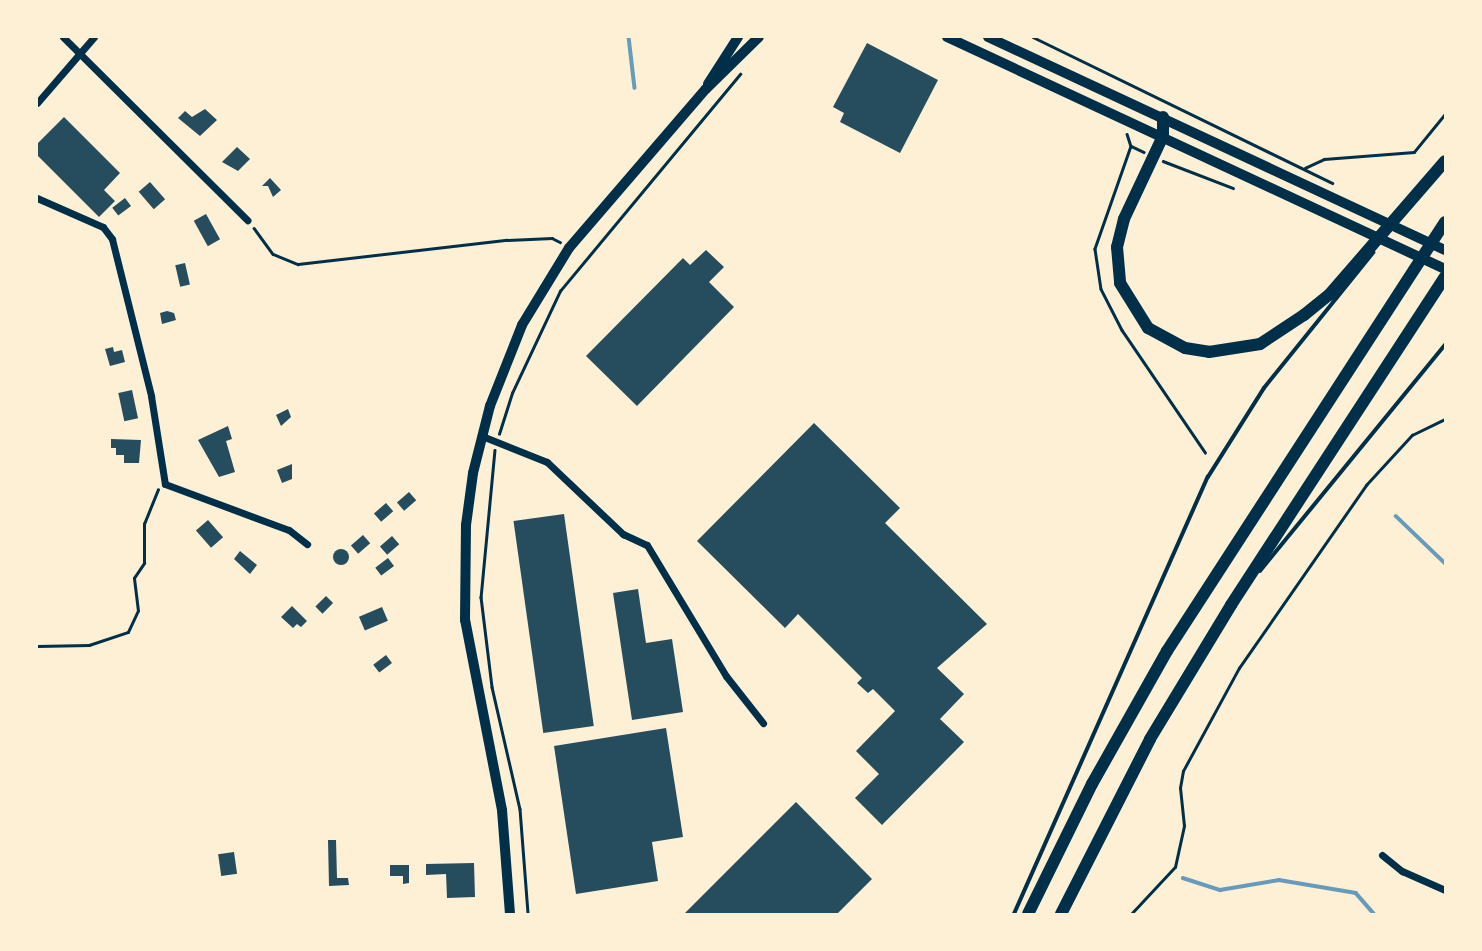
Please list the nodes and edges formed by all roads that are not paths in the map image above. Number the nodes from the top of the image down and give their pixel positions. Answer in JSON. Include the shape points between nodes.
{"nodes":[{"id":1,"x":63,"y":37,"type":"edge"},
{"id":2,"x":94,"y":37,"type":"edge"},
{"id":3,"x":738,"y":37,"type":"edge"},
{"id":4,"x":759,"y":37,"type":"edge"},
{"id":5,"x":947,"y":37,"type":"edge"},
{"id":6,"x":988,"y":37,"type":"edge"},
{"id":7,"x":79,"y":54,"type":"junction"},
{"id":8,"x":706,"y":89,"type":"junction"},
{"id":9,"x":37,"y":103,"type":"edge"},
{"id":10,"x":1163,"y":117,"type":"junction"},
{"id":11,"x":1163,"y":136,"type":"junction"},
{"id":12,"x":1445,"y":162,"type":"edge"},
{"id":13,"x":37,"y":198,"type":"edge"},
{"id":14,"x":247,"y":220,"type":"road end"},
{"id":15,"x":1445,"y":222,"type":"edge"},
{"id":16,"x":1390,"y":228,"type":"junction"},
{"id":17,"x":1445,"y":250,"type":"edge"},
{"id":18,"x":1445,"y":269,"type":"edge"},
{"id":19,"x":1445,"y":277,"type":"edge"},
{"id":20,"x":1445,"y":345,"type":"edge"},
{"id":21,"x":482,"y":436,"type":"junction"},
{"id":22,"x":307,"y":544,"type":"dead end"},
{"id":23,"x":1231,"y":605,"type":"junction"},
{"id":24,"x":763,"y":723,"type":"dead end"},
{"id":25,"x":1381,"y":855,"type":"dead end"},
{"id":26,"x":1445,"y":890,"type":"edge"},
{"id":27,"x":510,"y":914,"type":"edge"},
{"id":28,"x":1014,"y":914,"type":"edge"},
{"id":29,"x":1028,"y":914,"type":"edge"},
{"id":30,"x":1061,"y":914,"type":"edge"}],
"edges":[{"from":1,"to":7,"type":"street"},
{"from":2,"to":7,"type":"street"},
{"from":3,"to":8,"type":"main road"},
{"from":4,"to":8,"type":"main road"},
{"from":5,"to":11,"type":"main road"},
{"from":6,"to":10,"type":"main road"},
{"from":7,"to":9,"type":"street"},
{"from":7,"to":14,"type":"street"},
{"from":8,"to":21,"type":"main road","via":[[569,248],[522,325]]},
{"from":10,"to":11,"type":"highway"},
{"from":10,"to":17,"type":"main road"},
{"from":11,"to":16,"type":"highway","via":[[1124,219],[1117,247],[1119,276],[1125,295],[1148,328],[1185,348],[1237,350],[1283,331],[1329,295]]},
{"from":11,"to":18,"type":"main road"},
{"from":12,"to":16,"type":"highway"},
{"from":13,"to":22,"type":"street","via":[[103,227],[112,239],[158,429],[163,481],[177,491],[289,530]]},
{"from":15,"to":29,"type":"highway","via":[[1167,651],[1092,783]]},
{"from":16,"to":28,"type":"lane","via":[[1352,285],[1264,388],[1208,477]]},
{"from":19,"to":23,"type":"highway"},
{"from":20,"to":23,"type":"lane"},
{"from":21,"to":24,"type":"street","via":[[547,463],[623,534],[647,545],[726,676]]},
{"from":21,"to":27,"type":"main road","via":[[466,524],[465,620],[502,810]]},
{"from":23,"to":30,"type":"highway","via":[[1150,739]]},
{"from":25,"to":26,"type":"street","via":[[1402,871]]}]}
